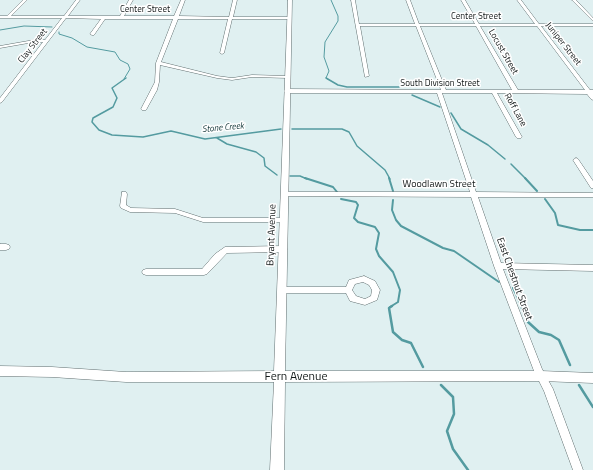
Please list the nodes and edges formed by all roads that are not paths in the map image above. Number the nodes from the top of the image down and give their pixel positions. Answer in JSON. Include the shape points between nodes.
{"nodes":[{"id":1,"x":25,"y":0,"type":"edge"},
{"id":2,"x":78,"y":0,"type":"edge"},
{"id":3,"x":131,"y":0,"type":"edge"},
{"id":4,"x":183,"y":0,"type":"edge"},
{"id":5,"x":235,"y":0,"type":"edge"},
{"id":6,"x":290,"y":0,"type":"edge"},
{"id":7,"x":353,"y":0,"type":"edge"},
{"id":8,"x":408,"y":0,"type":"edge"},
{"id":9,"x":464,"y":0,"type":"edge"},
{"id":10,"x":519,"y":0,"type":"edge"},
{"id":11,"x":574,"y":0,"type":"edge"},
{"id":12,"x":0,"y":17,"type":"edge"},
{"id":13,"x":8,"y":17,"type":"junction"},
{"id":14,"x":65,"y":18,"type":"junction"},
{"id":15,"x":103,"y":18,"type":"junction"},
{"id":16,"x":121,"y":18,"type":"junction"},
{"id":17,"x":176,"y":18,"type":"junction"},
{"id":18,"x":230,"y":18,"type":"junction"},
{"id":19,"x":289,"y":18,"type":"junction"},
{"id":20,"x":593,"y":20,"type":"edge"},
{"id":21,"x":358,"y":25,"type":"junction"},
{"id":22,"x":418,"y":25,"type":"junction"},
{"id":23,"x":478,"y":25,"type":"junction"},
{"id":24,"x":538,"y":25,"type":"junction"},
{"id":25,"x":593,"y":26,"type":"edge"},
{"id":26,"x":92,"y":34,"type":"dead end"},
{"id":27,"x":46,"y":41,"type":"junction"},
{"id":28,"x":0,"y":47,"type":"edge"},
{"id":29,"x":222,"y":53,"type":"dead end"},
{"id":30,"x":158,"y":63,"type":"junction"},
{"id":31,"x":367,"y":76,"type":"dead end"},
{"id":32,"x":288,"y":77,"type":"junction"},
{"id":33,"x":287,"y":91,"type":"junction"},
{"id":34,"x":441,"y":91,"type":"junction"},
{"id":35,"x":494,"y":92,"type":"junction"},
{"id":36,"x":516,"y":92,"type":"junction"},
{"id":37,"x":591,"y":92,"type":"edge"},
{"id":38,"x":593,"y":98,"type":"edge"},
{"id":39,"x":0,"y":101,"type":"edge"},
{"id":40,"x":144,"y":108,"type":"dead end"},
{"id":41,"x":519,"y":137,"type":"dead end"},
{"id":42,"x":576,"y":160,"type":"dead end"},
{"id":43,"x":593,"y":186,"type":"edge"},
{"id":44,"x":124,"y":194,"type":"dead end"},
{"id":45,"x":284,"y":194,"type":"junction"},
{"id":46,"x":474,"y":195,"type":"junction"},
{"id":47,"x":593,"y":195,"type":"edge"},
{"id":48,"x":284,"y":220,"type":"junction"},
{"id":49,"x":283,"y":249,"type":"junction"},
{"id":50,"x":498,"y":266,"type":"junction"},
{"id":51,"x":593,"y":268,"type":"edge"},
{"id":52,"x":146,"y":272,"type":"dead end"},
{"id":53,"x":282,"y":290,"type":"junction"},
{"id":54,"x":348,"y":290,"type":"dead end"},
{"id":55,"x":0,"y":371,"type":"edge"},
{"id":56,"x":541,"y":376,"type":"junction"},
{"id":57,"x":279,"y":378,"type":"junction"},
{"id":58,"x":593,"y":378,"type":"edge"},
{"id":59,"x":277,"y":470,"type":"edge"},
{"id":60,"x":578,"y":470,"type":"edge"}],
"edges":[{"from":1,"to":13,"type":"street"},
{"from":2,"to":14,"type":"street","name":"Clay Street"},
{"from":3,"to":16,"type":"street"},
{"from":4,"to":17,"type":"street"},
{"from":5,"to":18,"type":"street"},
{"from":6,"to":19,"type":"main road","name":"Bryant Avenue"},
{"from":7,"to":21,"type":"street"},
{"from":8,"to":22,"type":"street","name":"East Chestnut Street"},
{"from":9,"to":23,"type":"street","name":"Locust Street"},
{"from":10,"to":24,"type":"street","name":"Juniper Street"},
{"from":11,"to":20,"type":"street"},
{"from":12,"to":13,"type":"street","name":"Center Street"},
{"from":13,"to":14,"type":"street","name":"Center Street"},
{"from":14,"to":15,"type":"street","name":"Center Street"},
{"from":14,"to":27,"type":"street","name":"Clay Street"},
{"from":15,"to":16,"type":"street","name":"Center Street"},
{"from":15,"to":26,"type":"street"},
{"from":16,"to":17,"type":"street","name":"Center Street"},
{"from":17,"to":18,"type":"street","name":"Center Street"},
{"from":17,"to":30,"type":"street"},
{"from":18,"to":19,"type":"street","name":"Center Street"},
{"from":18,"to":29,"type":"street"},
{"from":19,"to":32,"type":"main road","name":"Bryant Avenue"},
{"from":21,"to":22,"type":"street","name":"Center Street"},
{"from":21,"to":31,"type":"street"},
{"from":22,"to":23,"type":"street","name":"Center Street"},
{"from":22,"to":34,"type":"street","name":"East Chestnut Street"},
{"from":23,"to":24,"type":"street","name":"Center Street"},
{"from":23,"to":36,"type":"street","name":"Locust Street"},
{"from":24,"to":25,"type":"street","name":"Center Street"},
{"from":24,"to":37,"type":"street","name":"Juniper Street"},
{"from":27,"to":28,"type":"street"},
{"from":27,"to":39,"type":"street","name":"Clay Street"},
{"from":30,"to":32,"type":"street","via":[[217,78]]},
{"from":30,"to":40,"type":"street","via":[[157,82]]},
{"from":32,"to":33,"type":"main road","name":"Bryant Avenue"},
{"from":33,"to":34,"type":"street","name":"South Division Street"},
{"from":33,"to":45,"type":"main road","name":"Bryant Avenue"},
{"from":34,"to":35,"type":"street","name":"South Division Street"},
{"from":34,"to":46,"type":"street","name":"East Chestnut Street"},
{"from":35,"to":36,"type":"street","name":"South Division Street"},
{"from":35,"to":41,"type":"street","name":"Roff Lane"},
{"from":36,"to":37,"type":"street","name":"South Division Street"},
{"from":37,"to":38,"type":"street","name":"Juniper Street"},
{"from":42,"to":43,"type":"street"},
{"from":44,"to":48,"type":"street","via":[[123,206],[130,210],[175,211],[203,220]]},
{"from":45,"to":46,"type":"street","name":"Woodlawn Street"},
{"from":45,"to":48,"type":"main road","name":"Bryant Avenue"},
{"from":46,"to":47,"type":"street","name":"Woodlawn Street"},
{"from":46,"to":50,"type":"street","name":"East Chestnut Street"},
{"from":48,"to":49,"type":"main road","name":"Bryant Avenue"},
{"from":49,"to":52,"type":"street","via":[[226,250],[208,268],[199,273]]},
{"from":49,"to":53,"type":"main road","name":"Bryant Avenue"},
{"from":50,"to":51,"type":"street"},
{"from":50,"to":56,"type":"street","name":"East Chestnut Street"},
{"from":53,"to":54,"type":"street"},
{"from":53,"to":57,"type":"main road","name":"Bryant Avenue"},
{"from":55,"to":57,"type":"main road","name":"Fern Avenue","via":[[126,377]]},
{"from":56,"to":57,"type":"main road","name":"Fern Avenue"},
{"from":56,"to":58,"type":"main road","name":"Fern Avenue"},
{"from":56,"to":60,"type":"street","name":"East Chestnut Street"},
{"from":57,"to":59,"type":"main road","name":"Bryant Avenue"}]}
